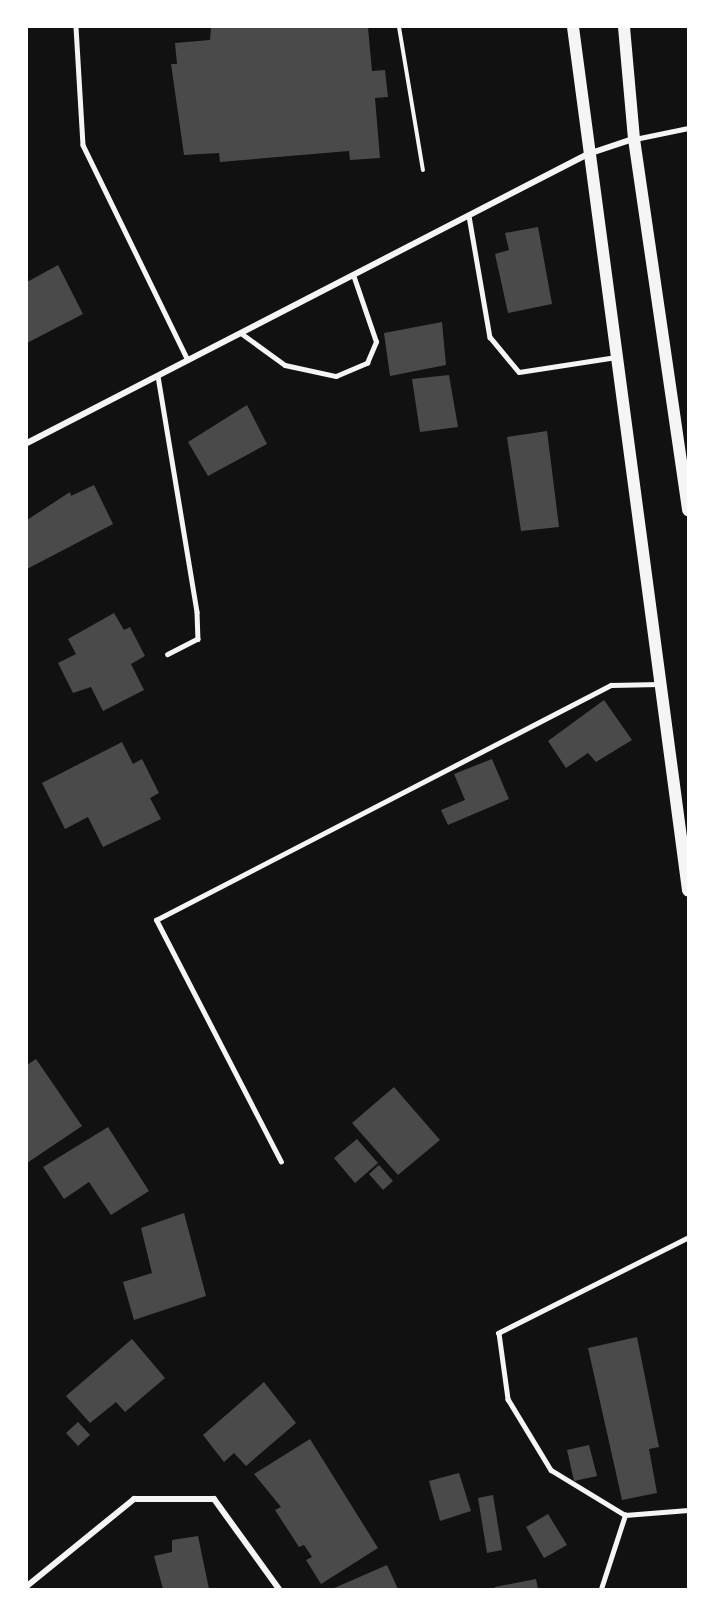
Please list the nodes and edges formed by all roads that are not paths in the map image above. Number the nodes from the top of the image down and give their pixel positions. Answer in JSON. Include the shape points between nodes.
{"nodes":[{"id":1,"x":76,"y":27,"type":"edge"},
{"id":2,"x":573,"y":27,"type":"edge"},
{"id":3,"x":624,"y":27,"type":"edge"},
{"id":4,"x":688,"y":128,"type":"edge"},
{"id":5,"x":634,"y":139,"type":"junction"},
{"id":6,"x":588,"y":154,"type":"junction"},
{"id":7,"x":469,"y":216,"type":"junction"},
{"id":8,"x":353,"y":275,"type":"junction"},
{"id":9,"x":241,"y":333,"type":"junction"},
{"id":10,"x":621,"y":356,"type":"junction"},
{"id":11,"x":188,"y":360,"type":"junction"},
{"id":12,"x":158,"y":376,"type":"junction"},
{"id":13,"x":27,"y":443,"type":"edge"},
{"id":14,"x":688,"y":510,"type":"edge"},
{"id":15,"x":168,"y":654,"type":"dead end"},
{"id":16,"x":662,"y":684,"type":"junction"},
{"id":17,"x":688,"y":890,"type":"edge"},
{"id":18,"x":281,"y":1162,"type":"dead end"},
{"id":19,"x":688,"y":1238,"type":"edge"},
{"id":20,"x":688,"y":1510,"type":"edge"},
{"id":21,"x":625,"y":1515,"type":"junction"},
{"id":22,"x":27,"y":1586,"type":"edge"},
{"id":23,"x":279,"y":1589,"type":"edge"},
{"id":24,"x":601,"y":1589,"type":"edge"}],
"edges":[{"from":1,"to":11,"type":"lane","via":[[83,146]]},
{"from":2,"to":6,"type":"main road"},
{"from":3,"to":5,"type":"main road"},
{"from":4,"to":5,"type":"lane"},
{"from":5,"to":6,"type":"street"},
{"from":5,"to":14,"type":"main road"},
{"from":6,"to":7,"type":"street"},
{"from":6,"to":10,"type":"main road"},
{"from":7,"to":8,"type":"street"},
{"from":7,"to":10,"type":"lane","via":[[490,337],[519,372]]},
{"from":8,"to":9,"type":"street"},
{"from":8,"to":9,"type":"lane","via":[[376,342],[367,363],[336,376],[285,364]]},
{"from":9,"to":11,"type":"street"},
{"from":10,"to":16,"type":"main road"},
{"from":11,"to":12,"type":"street"},
{"from":12,"to":13,"type":"street"},
{"from":12,"to":15,"type":"lane","via":[[197,612],[198,639]]},
{"from":16,"to":17,"type":"main road"},
{"from":16,"to":18,"type":"lane","via":[[611,685],[156,920]]},
{"from":19,"to":21,"type":"lane","via":[[499,1333],[508,1400],[551,1470]]},
{"from":20,"to":21,"type":"lane"},
{"from":21,"to":24,"type":"lane"},
{"from":22,"to":23,"type":"street","via":[[134,1499],[214,1499]]}]}
